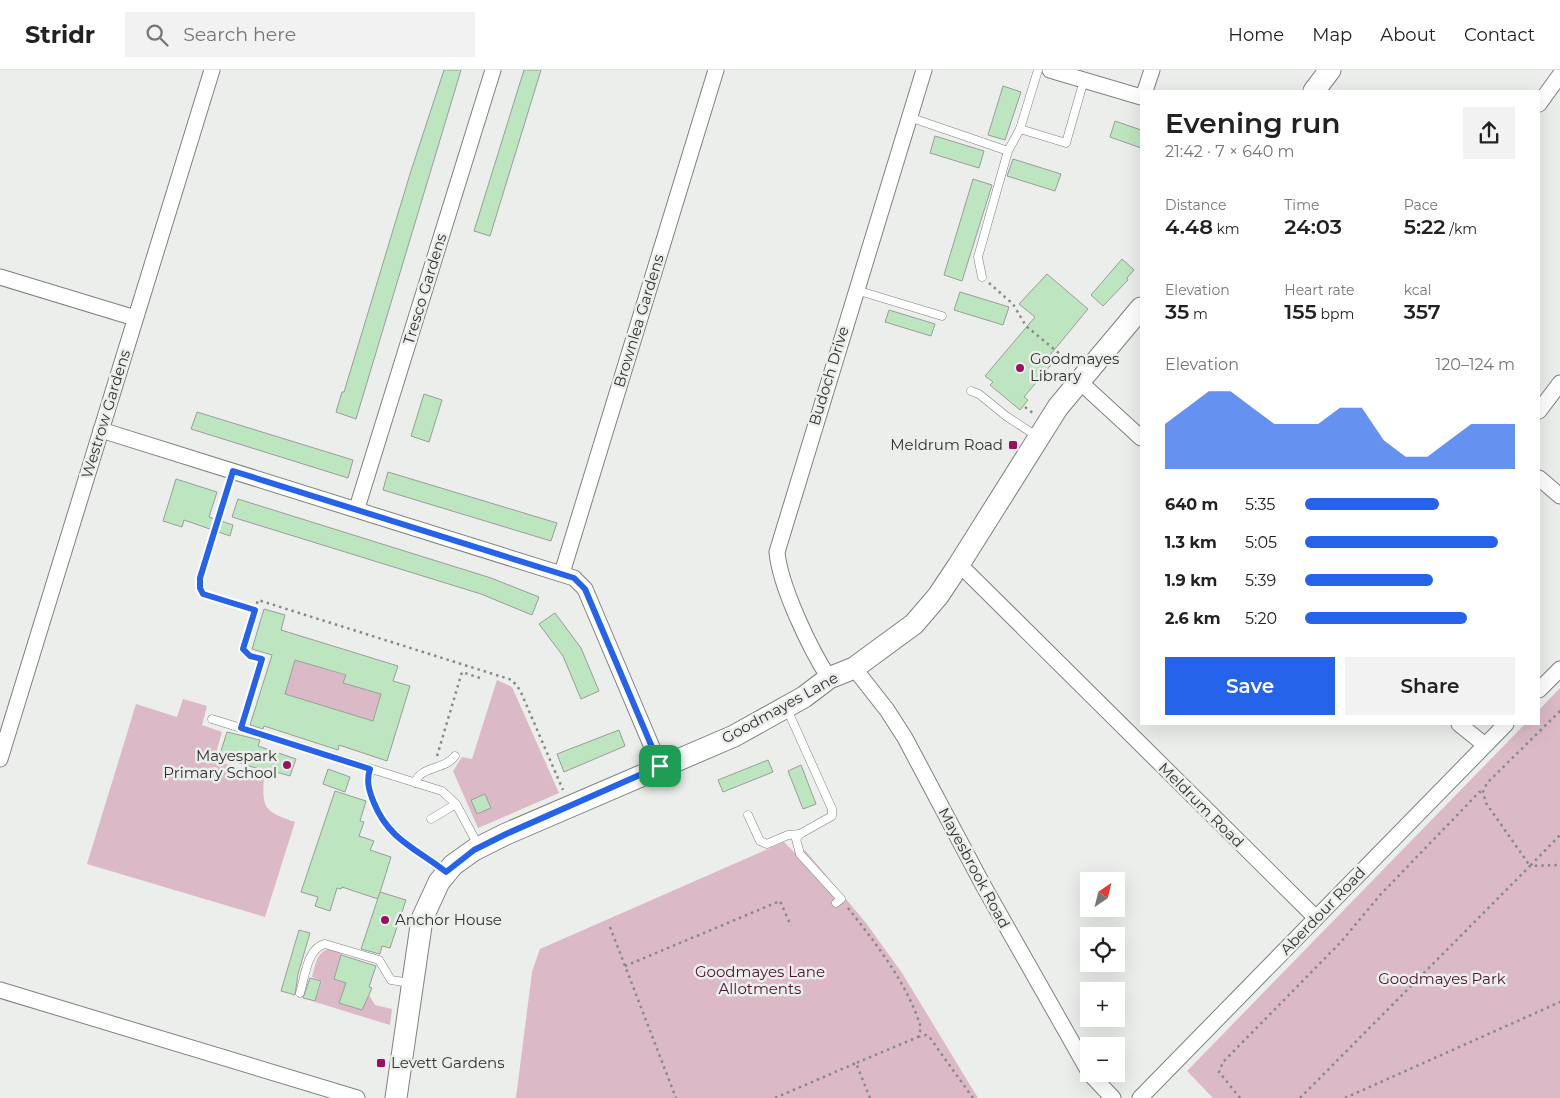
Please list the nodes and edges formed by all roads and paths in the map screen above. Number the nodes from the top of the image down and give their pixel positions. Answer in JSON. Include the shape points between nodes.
{"nodes":[{"id":1,"x":212,"y":70,"type":"edge"},
{"id":2,"x":493,"y":70,"type":"edge"},
{"id":3,"x":716,"y":70,"type":"edge"},
{"id":4,"x":924,"y":70,"type":"edge"},
{"id":5,"x":1038,"y":70,"type":"edge"},
{"id":6,"x":1050,"y":70,"type":"edge"},
{"id":7,"x":1152,"y":70,"type":"edge"},
{"id":8,"x":1330,"y":70,"type":"edge"},
{"id":9,"x":1560,"y":76,"type":"edge"},
{"id":10,"x":1084,"y":80,"type":"junction"},
{"id":11,"x":1145,"y":90,"type":"edge"},
{"id":12,"x":1315,"y":90,"type":"edge"},
{"id":13,"x":1140,"y":97,"type":"edge"},
{"id":14,"x":1540,"y":103,"type":"edge"},
{"id":15,"x":909,"y":118,"type":"junction"},
{"id":16,"x":1020,"y":129,"type":"junction"},
{"id":17,"x":1008,"y":152,"type":"junction"},
{"id":18,"x":0,"y":277,"type":"edge"},
{"id":19,"x":982,"y":277,"type":"joint"},
{"id":20,"x":856,"y":290,"type":"junction"},
{"id":21,"x":1140,"y":309,"type":"edge"},
{"id":22,"x":942,"y":316,"type":"dead end"},
{"id":23,"x":135,"y":318,"type":"junction"},
{"id":24,"x":1081,"y":378,"type":"junction"},
{"id":25,"x":1560,"y":383,"type":"edge"},
{"id":26,"x":971,"y":391,"type":"dead end"},
{"id":27,"x":1025,"y":407,"type":"dead end"},
{"id":28,"x":1540,"y":410,"type":"edge"},
{"id":29,"x":1034,"y":414,"type":"dead end"},
{"id":30,"x":101,"y":430,"type":"junction"},
{"id":31,"x":1038,"y":437,"type":"junction"},
{"id":32,"x":1140,"y":437,"type":"edge"},
{"id":33,"x":233,"y":471,"type":"junction"},
{"id":34,"x":1540,"y":479,"type":"edge"},
{"id":35,"x":1560,"y":496,"type":"edge"},
{"id":36,"x":357,"y":508,"type":"junction"},
{"id":37,"x":958,"y":566,"type":"junction"},
{"id":38,"x":562,"y":573,"type":"junction"},
{"id":39,"x":255,"y":610,"type":"junction"},
{"id":40,"x":854,"y":668,"type":"junction"},
{"id":41,"x":1560,"y":668,"type":"edge"},
{"id":42,"x":480,"y":678,"type":"dead end"},
{"id":43,"x":829,"y":678,"type":"junction"},
{"id":44,"x":1540,"y":689,"type":"edge"},
{"id":45,"x":786,"y":707,"type":"junction"},
{"id":46,"x":1560,"y":711,"type":"edge"},
{"id":47,"x":212,"y":719,"type":"dead end"},
{"id":48,"x":1460,"y":725,"type":"edge"},
{"id":49,"x":1505,"y":725,"type":"edge"},
{"id":50,"x":241,"y":728,"type":"junction"},
{"id":51,"x":1485,"y":745,"type":"junction"},
{"id":52,"x":456,"y":756,"type":"dead end"},
{"id":53,"x":0,"y":759,"type":"edge"},
{"id":54,"x":435,"y":761,"type":"dead end"},
{"id":55,"x":660,"y":766,"type":"junction"},
{"id":56,"x":370,"y":769,"type":"junction"},
{"id":57,"x":415,"y":783,"type":"junction"},
{"id":58,"x":1483,"y":792,"type":"junction"},
{"id":59,"x":456,"y":804,"type":"junction"},
{"id":60,"x":570,"y":806,"type":"junction"},
{"id":61,"x":748,"y":815,"type":"dead end"},
{"id":62,"x":431,"y":819,"type":"dead end"},
{"id":63,"x":800,"y":834,"type":"junction"},
{"id":64,"x":1560,"y":835,"type":"edge"},
{"id":65,"x":479,"y":847,"type":"junction"},
{"id":66,"x":1560,"y":865,"type":"edge"},
{"id":67,"x":1530,"y":866,"type":"junction"},
{"id":68,"x":446,"y":872,"type":"junction"},
{"id":69,"x":838,"y":901,"type":"joint"},
{"id":70,"x":1316,"y":918,"type":"junction"},
{"id":71,"x":791,"y":926,"type":"dead end"},
{"id":72,"x":610,"y":927,"type":"dead end"},
{"id":73,"x":625,"y":966,"type":"junction"},
{"id":74,"x":412,"y":984,"type":"junction"},
{"id":75,"x":0,"y":990,"type":"edge"},
{"id":76,"x":300,"y":993,"type":"dead end"},
{"id":77,"x":1560,"y":1002,"type":"edge"},
{"id":78,"x":918,"y":1037,"type":"junction"},
{"id":79,"x":1080,"y":1057,"type":"edge"},
{"id":80,"x":856,"y":1063,"type":"junction"},
{"id":81,"x":1098,"y":1082,"type":"edge"},
{"id":82,"x":357,"y":1098,"type":"edge"},
{"id":83,"x":396,"y":1098,"type":"edge"},
{"id":84,"x":676,"y":1098,"type":"edge"},
{"id":85,"x":775,"y":1098,"type":"edge"},
{"id":86,"x":870,"y":1098,"type":"edge"},
{"id":87,"x":973,"y":1098,"type":"edge"},
{"id":88,"x":1113,"y":1098,"type":"edge"},
{"id":89,"x":1140,"y":1098,"type":"edge"},
{"id":90,"x":1240,"y":1098,"type":"edge"},
{"id":91,"x":1300,"y":1098,"type":"edge"},
{"id":92,"x":1345,"y":1098,"type":"edge"}],
"edges":[{"from":1,"to":23,"type":"street","name":"Westrow Gardens"},
{"from":2,"to":36,"type":"street","name":"Tresco Gardens"},
{"from":3,"to":38,"type":"street","name":"Brownlea Gardens"},
{"from":4,"to":15,"type":"street","name":"Budoch Drive"},
{"from":5,"to":16,"type":"lane"},
{"from":6,"to":10,"type":"street"},
{"from":7,"to":11,"type":"street"},
{"from":8,"to":12,"type":"main road"},
{"from":9,"to":14,"type":"street"},
{"from":10,"to":13,"type":"street"},
{"from":10,"to":16,"type":"lane","via":[[1066,143]]},
{"from":15,"to":17,"type":"lane"},
{"from":15,"to":20,"type":"street","name":"Budoch Drive"},
{"from":16,"to":17,"type":"lane"},
{"from":17,"to":19,"type":"lane","via":[[978,257]]},
{"from":18,"to":23,"type":"street"},
{"from":19,"to":24,"type":"path","via":[[1013,304],[1026,326]]},
{"from":20,"to":22,"type":"lane"},
{"from":20,"to":43,"type":"street","name":"Budoch Drive","via":[[777,552],[783,581]]},
{"from":21,"to":24,"type":"main road","name":"Goodmayes Lane"},
{"from":23,"to":30,"type":"street","name":"Westrow Gardens"},
{"from":24,"to":31,"type":"main road","name":"Goodmayes Lane"},
{"from":24,"to":32,"type":"street"},
{"from":25,"to":28,"type":"street"},
{"from":26,"to":31,"type":"lane"},
{"from":27,"to":29,"type":"path"},
{"from":30,"to":33,"type":"street"},
{"from":30,"to":53,"type":"street","name":"Westrow Gardens"},
{"from":31,"to":37,"type":"main road","name":"Goodmayes Lane"},
{"from":33,"to":36,"type":"street"},
{"from":33,"to":39,"type":"path","via":[[200,578],[200,588],[203,594]]},
{"from":34,"to":35,"type":"street"},
{"from":36,"to":38,"type":"street"},
{"from":37,"to":40,"type":"main road","name":"Goodmayes Lane","via":[[914,624]]},
{"from":37,"to":70,"type":"street","name":"Meldrum Road"},
{"from":38,"to":55,"type":"street","via":[[574,578],[585,589]]},
{"from":39,"to":50,"type":"path","via":[[243,649],[250,656],[262,659]]},
{"from":39,"to":60,"type":"path","via":[[258,600],[512,680],[520,690]]},
{"from":40,"to":43,"type":"main road","name":"Goodmayes Lane"},
{"from":40,"to":79,"type":"street","name":"Mayesbrook Road","via":[[905,738]]},
{"from":41,"to":44,"type":"street"},
{"from":42,"to":54,"type":"path","via":[[462,672]]},
{"from":43,"to":45,"type":"main road","name":"Goodmayes Lane"},
{"from":45,"to":55,"type":"main road","name":"Goodmayes Lane","via":[[734,736]]},
{"from":45,"to":63,"type":"lane","via":[[832,809],[832,816]]},
{"from":46,"to":58,"type":"path","via":[[1487,783]]},
{"from":47,"to":50,"type":"lane"},
{"from":48,"to":51,"type":"street"},
{"from":49,"to":51,"type":"street","name":"Aberdour Road"},
{"from":50,"to":56,"type":"lane"},
{"from":51,"to":70,"type":"street","name":"Aberdour Road"},
{"from":52,"to":57,"type":"lane","via":[[451,762],[422,773],[416,777]]},
{"from":55,"to":60,"type":"main road","name":"Goodmayes Lane"},
{"from":56,"to":57,"type":"lane","via":[[397,782]]},
{"from":56,"to":68,"type":"lane","via":[[369,789],[387,828]]},
{"from":57,"to":59,"type":"lane","via":[[442,791]]},
{"from":58,"to":67,"type":"path","via":[[1486,803]]},
{"from":58,"to":90,"type":"path","via":[[1479,792],[1381,894],[1340,943],[1223,1062],[1219,1072]]},
{"from":59,"to":62,"type":"lane"},
{"from":59,"to":65,"type":"lane"},
{"from":60,"to":65,"type":"main road","name":"Goodmayes Lane"},
{"from":61,"to":63,"type":"lane","via":[[760,841],[767,844],[788,835]]},
{"from":63,"to":69,"type":"lane","via":[[796,839],[800,854]]},
{"from":64,"to":67,"type":"path"},
{"from":65,"to":68,"type":"main road","name":"Goodmayes Lane"},
{"from":66,"to":67,"type":"path"},
{"from":67,"to":91,"type":"path"},
{"from":68,"to":74,"type":"main road","name":"Goodmayes Lane","via":[[425,909]]},
{"from":69,"to":78,"type":"path","via":[[888,962],[922,1028]]},
{"from":70,"to":89,"type":"street","name":"Aberdour Road"},
{"from":71,"to":73,"type":"path","via":[[780,900]]},
{"from":72,"to":73,"type":"path"},
{"from":73,"to":84,"type":"path"},
{"from":74,"to":76,"type":"lane","via":[[391,980],[380,960],[325,944],[313,952]]},
{"from":74,"to":83,"type":"main road","name":"Goodmayes Lane"},
{"from":75,"to":82,"type":"street"},
{"from":77,"to":92,"type":"path"},
{"from":78,"to":80,"type":"path"},
{"from":78,"to":87,"type":"path","via":[[926,1035],[930,1038]]},
{"from":80,"to":85,"type":"path"},
{"from":80,"to":86,"type":"path"},
{"from":81,"to":88,"type":"street","name":"Mayesbrook Road"}]}
